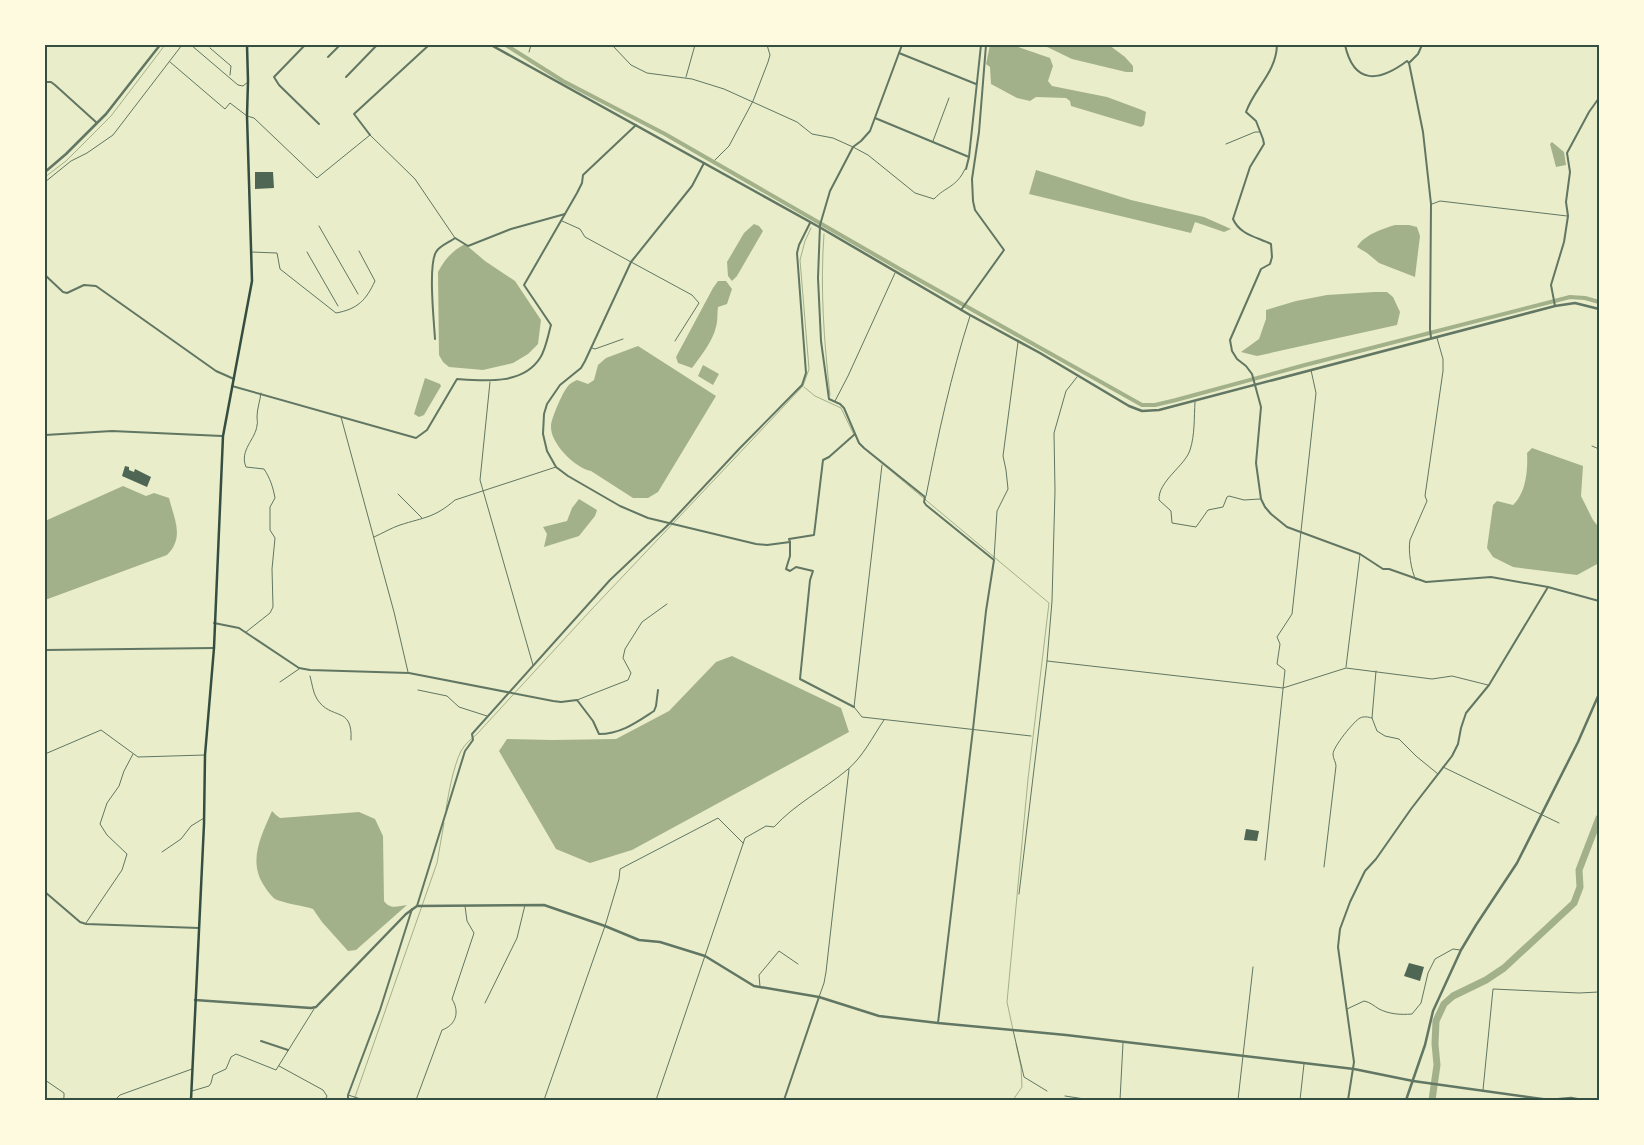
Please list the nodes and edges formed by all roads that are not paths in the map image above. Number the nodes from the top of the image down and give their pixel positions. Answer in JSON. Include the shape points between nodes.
{"nodes":[{"id":1,"x":160,"y":45,"type":"edge"},
{"id":2,"x":182,"y":45,"type":"edge"},
{"id":3,"x":191,"y":45,"type":"edge"},
{"id":4,"x":247,"y":45,"type":"edge"},
{"id":5,"x":306,"y":45,"type":"edge"},
{"id":6,"x":340,"y":45,"type":"edge"},
{"id":7,"x":375,"y":45,"type":"edge"},
{"id":8,"x":428,"y":45,"type":"edge"},
{"id":9,"x":491,"y":45,"type":"edge"},
{"id":10,"x":531,"y":45,"type":"edge"},
{"id":11,"x":612,"y":45,"type":"edge"},
{"id":12,"x":695,"y":45,"type":"edge"},
{"id":13,"x":767,"y":45,"type":"edge"},
{"id":14,"x":902,"y":45,"type":"edge"},
{"id":15,"x":981,"y":45,"type":"edge"},
{"id":16,"x":986,"y":45,"type":"edge"},
{"id":17,"x":1277,"y":45,"type":"edge"},
{"id":18,"x":1345,"y":45,"type":"edge"},
{"id":19,"x":1422,"y":45,"type":"edge"},
{"id":20,"x":210,"y":48,"type":"dead end"},
{"id":21,"x":529,"y":52,"type":"dead end"},
{"id":22,"x":899,"y":53,"type":"junction"},
{"id":23,"x":328,"y":57,"type":"dead end"},
{"id":24,"x":170,"y":62,"type":"junction"},
{"id":25,"x":1409,"y":63,"type":"junction"},
{"id":26,"x":229,"y":76,"type":"junction"},
{"id":27,"x":346,"y":77,"type":"dead end"},
{"id":28,"x":686,"y":78,"type":"junction"},
{"id":29,"x":45,"y":82,"type":"edge"},
{"id":30,"x":248,"y":82,"type":"junction"},
{"id":31,"x":977,"y":84,"type":"junction"},
{"id":32,"x":949,"y":98,"type":"dead end"},
{"id":33,"x":1599,"y":98,"type":"edge"},
{"id":34,"x":753,"y":101,"type":"junction"},
{"id":35,"x":247,"y":116,"type":"junction"},
{"id":36,"x":875,"y":118,"type":"junction"},
{"id":37,"x":96,"y":123,"type":"junction"},
{"id":38,"x":319,"y":124,"type":"dead end"},
{"id":39,"x":636,"y":125,"type":"junction"},
{"id":40,"x":1261,"y":132,"type":"junction"},
{"id":41,"x":370,"y":135,"type":"junction"},
{"id":42,"x":933,"y":142,"type":"junction"},
{"id":43,"x":1226,"y":144,"type":"dead end"},
{"id":44,"x":853,"y":147,"type":"junction"},
{"id":45,"x":970,"y":157,"type":"junction"},
{"id":46,"x":715,"y":160,"type":"dead end"},
{"id":47,"x":704,"y":163,"type":"junction"},
{"id":48,"x":966,"y":169,"type":"joint"},
{"id":49,"x":45,"y":172,"type":"edge"},
{"id":50,"x":45,"y":182,"type":"edge"},
{"id":51,"x":1431,"y":204,"type":"junction"},
{"id":52,"x":565,"y":214,"type":"junction"},
{"id":53,"x":1568,"y":216,"type":"junction"},
{"id":54,"x":562,"y":221,"type":"junction"},
{"id":55,"x":810,"y":223,"type":"junction"},
{"id":56,"x":319,"y":226,"type":"dead end"},
{"id":57,"x":820,"y":226,"type":"junction"},
{"id":58,"x":455,"y":238,"type":"junction"},
{"id":59,"x":359,"y":251,"type":"dead end"},
{"id":60,"x":250,"y":252,"type":"junction"},
{"id":61,"x":307,"y":252,"type":"dead end"},
{"id":62,"x":631,"y":262,"type":"junction"},
{"id":63,"x":895,"y":272,"type":"junction"},
{"id":64,"x":45,"y":275,"type":"edge"},
{"id":65,"x":358,"y":294,"type":"dead end"},
{"id":66,"x":1555,"y":304,"type":"junction"},
{"id":67,"x":338,"y":306,"type":"dead end"},
{"id":68,"x":962,"y":309,"type":"junction"},
{"id":69,"x":1599,"y":309,"type":"edge"},
{"id":70,"x":970,"y":315,"type":"junction"},
{"id":71,"x":1431,"y":337,"type":"junction"},
{"id":72,"x":1437,"y":337,"type":"junction"},
{"id":73,"x":434,"y":339,"type":"dead end"},
{"id":74,"x":623,"y":339,"type":"dead end"},
{"id":75,"x":675,"y":341,"type":"dead end"},
{"id":76,"x":1018,"y":342,"type":"junction"},
{"id":77,"x":592,"y":348,"type":"junction"},
{"id":78,"x":1311,"y":370,"type":"junction"},
{"id":79,"x":1078,"y":375,"type":"junction"},
{"id":80,"x":234,"y":379,"type":"junction"},
{"id":81,"x":490,"y":382,"type":"junction"},
{"id":82,"x":1255,"y":384,"type":"junction"},
{"id":83,"x":232,"y":386,"type":"junction"},
{"id":84,"x":261,"y":393,"type":"junction"},
{"id":85,"x":1195,"y":400,"type":"junction"},
{"id":86,"x":835,"y":401,"type":"junction"},
{"id":87,"x":341,"y":416,"type":"junction"},
{"id":88,"x":855,"y":434,"type":"junction"},
{"id":89,"x":45,"y":435,"type":"edge"},
{"id":90,"x":223,"y":436,"type":"junction"},
{"id":91,"x":1592,"y":446,"type":"dead end"},
{"id":92,"x":1599,"y":449,"type":"edge"},
{"id":93,"x":882,"y":463,"type":"junction"},
{"id":94,"x":556,"y":467,"type":"junction"},
{"id":95,"x":482,"y":490,"type":"junction"},
{"id":96,"x":398,"y":494,"type":"dead end"},
{"id":97,"x":925,"y":497,"type":"junction"},
{"id":98,"x":1261,"y":499,"type":"junction"},
{"id":99,"x":422,"y":519,"type":"junction"},
{"id":100,"x":669,"y":524,"type":"junction"},
{"id":101,"x":1300,"y":533,"type":"junction"},
{"id":102,"x":374,"y":538,"type":"junction"},
{"id":103,"x":790,"y":542,"type":"junction"},
{"id":104,"x":1360,"y":554,"type":"junction"},
{"id":105,"x":994,"y":560,"type":"junction"},
{"id":106,"x":1416,"y":580,"type":"junction"},
{"id":107,"x":1548,"y":587,"type":"junction"},
{"id":108,"x":1599,"y":601,"type":"edge"},
{"id":109,"x":667,"y":604,"type":"dead end"},
{"id":110,"x":214,"y":623,"type":"junction"},
{"id":111,"x":246,"y":633,"type":"junction"},
{"id":112,"x":214,"y":648,"type":"junction"},
{"id":113,"x":45,"y":650,"type":"edge"},
{"id":114,"x":1047,"y":662,"type":"junction"},
{"id":115,"x":534,"y":666,"type":"junction"},
{"id":116,"x":299,"y":668,"type":"junction"},
{"id":117,"x":1346,"y":668,"type":"junction"},
{"id":118,"x":1376,"y":671,"type":"junction"},
{"id":119,"x":408,"y":673,"type":"junction"},
{"id":120,"x":310,"y":676,"type":"dead end"},
{"id":121,"x":280,"y":682,"type":"dead end"},
{"id":122,"x":1489,"y":685,"type":"junction"},
{"id":123,"x":1284,"y":688,"type":"junction"},
{"id":124,"x":418,"y":690,"type":"dead end"},
{"id":125,"x":658,"y":690,"type":"dead end"},
{"id":126,"x":511,"y":692,"type":"junction"},
{"id":127,"x":1599,"y":694,"type":"edge"},
{"id":128,"x":577,"y":700,"type":"junction"},
{"id":129,"x":854,"y":707,"type":"junction"},
{"id":130,"x":488,"y":716,"type":"junction"},
{"id":131,"x":1372,"y":718,"type":"junction"},
{"id":132,"x":884,"y":720,"type":"junction"},
{"id":133,"x":973,"y":730,"type":"junction"},
{"id":134,"x":1031,"y":736,"type":"dead end"},
{"id":135,"x":351,"y":740,"type":"dead end"},
{"id":136,"x":45,"y":754,"type":"edge"},
{"id":137,"x":133,"y":754,"type":"junction"},
{"id":138,"x":205,"y":755,"type":"junction"},
{"id":139,"x":1443,"y":767,"type":"junction"},
{"id":140,"x":849,"y":769,"type":"junction"},
{"id":141,"x":1438,"y":774,"type":"junction"},
{"id":142,"x":1540,"y":815,"type":"junction"},
{"id":143,"x":204,"y":818,"type":"junction"},
{"id":144,"x":1559,"y":823,"type":"dead end"},
{"id":145,"x":743,"y":843,"type":"junction"},
{"id":146,"x":162,"y":852,"type":"dead end"},
{"id":147,"x":1266,"y":860,"type":"dead end"},
{"id":148,"x":1324,"y":867,"type":"dead end"},
{"id":149,"x":45,"y":892,"type":"edge"},
{"id":150,"x":1018,"y":894,"type":"dead end"},
{"id":151,"x":465,"y":905,"type":"junction"},
{"id":152,"x":525,"y":905,"type":"junction"},
{"id":153,"x":417,"y":906,"type":"junction"},
{"id":154,"x":412,"y":909,"type":"junction"},
{"id":155,"x":86,"y":924,"type":"junction"},
{"id":156,"x":605,"y":926,"type":"junction"},
{"id":157,"x":199,"y":928,"type":"junction"},
{"id":158,"x":1461,"y":950,"type":"junction"},
{"id":159,"x":705,"y":956,"type":"junction"},
{"id":160,"x":798,"y":964,"type":"dead end"},
{"id":161,"x":1253,"y":966,"type":"dead end"},
{"id":162,"x":760,"y":987,"type":"junction"},
{"id":163,"x":1599,"y":992,"type":"edge"},
{"id":164,"x":819,"y":997,"type":"junction"},
{"id":165,"x":195,"y":1000,"type":"junction"},
{"id":166,"x":485,"y":1003,"type":"dead end"},
{"id":167,"x":316,"y":1007,"type":"junction"},
{"id":168,"x":1347,"y":1009,"type":"junction"},
{"id":169,"x":938,"y":1023,"type":"junction"},
{"id":170,"x":1012,"y":1030,"type":"junction"},
{"id":171,"x":261,"y":1041,"type":"dead end"},
{"id":172,"x":1123,"y":1042,"type":"junction"},
{"id":173,"x":288,"y":1050,"type":"junction"},
{"id":174,"x":1244,"y":1056,"type":"junction"},
{"id":175,"x":1304,"y":1063,"type":"junction"},
{"id":176,"x":279,"y":1066,"type":"junction"},
{"id":177,"x":192,"y":1069,"type":"junction"},
{"id":178,"x":1354,"y":1069,"type":"junction"},
{"id":179,"x":45,"y":1080,"type":"edge"},
{"id":180,"x":1413,"y":1081,"type":"junction"},
{"id":181,"x":1482,"y":1090,"type":"junction"},
{"id":182,"x":191,"y":1091,"type":"junction"},
{"id":183,"x":1047,"y":1091,"type":"dead end"},
{"id":184,"x":348,"y":1095,"type":"junction"},
{"id":185,"x":1065,"y":1096,"type":"dead end"},
{"id":186,"x":62,"y":1100,"type":"edge"},
{"id":187,"x":115,"y":1100,"type":"edge"},
{"id":188,"x":191,"y":1100,"type":"edge"},
{"id":189,"x":325,"y":1100,"type":"edge"},
{"id":190,"x":348,"y":1100,"type":"edge"},
{"id":191,"x":364,"y":1100,"type":"edge"},
{"id":192,"x":416,"y":1100,"type":"edge"},
{"id":193,"x":544,"y":1100,"type":"edge"},
{"id":194,"x":656,"y":1100,"type":"edge"},
{"id":195,"x":784,"y":1100,"type":"edge"},
{"id":196,"x":1090,"y":1100,"type":"edge"},
{"id":197,"x":1120,"y":1100,"type":"edge"},
{"id":198,"x":1238,"y":1100,"type":"edge"},
{"id":199,"x":1300,"y":1100,"type":"edge"},
{"id":200,"x":1348,"y":1100,"type":"edge"},
{"id":201,"x":1406,"y":1100,"type":"edge"},
{"id":202,"x":1582,"y":1100,"type":"edge"}],
"edges":[{"from":1,"to":37,"type":"street"},
{"from":2,"to":24,"type":"lane"},
{"from":3,"to":26,"type":"lane"},
{"from":4,"to":30,"type":"main road"},
{"from":5,"to":38,"type":"street","via":[[274,77]]},
{"from":6,"to":23,"type":"street"},
{"from":7,"to":27,"type":"street"},
{"from":8,"to":41,"type":"street","via":[[354,114]]},
{"from":9,"to":39,"type":"street"},
{"from":10,"to":21,"type":"lane"},
{"from":11,"to":28,"type":"lane","via":[[641,71]]},
{"from":12,"to":28,"type":"lane"},
{"from":13,"to":34,"type":"lane","via":[[770,55]]},
{"from":14,"to":22,"type":"street"},
{"from":15,"to":31,"type":"street"},
{"from":16,"to":68,"type":"street","via":[[972,179],[973,202],[1004,250]]},
{"from":17,"to":40,"type":"street","via":[[1273,66],[1246,112],[1256,121]]},
{"from":18,"to":25,"type":"street","via":[[1354,69],[1367,76],[1384,75],[1407,61]]},
{"from":19,"to":25,"type":"street"},
{"from":20,"to":26,"type":"lane","via":[[231,66]]},
{"from":22,"to":31,"type":"street"},
{"from":22,"to":36,"type":"street"},
{"from":24,"to":35,"type":"lane","via":[[225,109],[230,103]]},
{"from":24,"to":50,"type":"lane","via":[[113,135],[87,154],[71,160]]},
{"from":25,"to":51,"type":"street","via":[[1423,132]]},
{"from":26,"to":30,"type":"lane","via":[[238,85]]},
{"from":28,"to":34,"type":"lane"},
{"from":29,"to":37,"type":"street","via":[[55,85]]},
{"from":30,"to":35,"type":"main road"},
{"from":31,"to":45,"type":"street"},
{"from":32,"to":42,"type":"lane"},
{"from":33,"to":53,"type":"street","via":[[1567,153],[1570,172],[1566,202]]},
{"from":34,"to":44,"type":"lane","via":[[797,122],[812,134],[833,138]]},
{"from":34,"to":46,"type":"lane","via":[[729,146]]},
{"from":35,"to":41,"type":"lane","via":[[254,118],[317,178]]},
{"from":35,"to":60,"type":"main road"},
{"from":36,"to":42,"type":"street"},
{"from":36,"to":44,"type":"street","via":[[870,131]]},
{"from":37,"to":49,"type":"street"},
{"from":39,"to":47,"type":"street"},
{"from":39,"to":52,"type":"street","via":[[583,175],[582,184]]},
{"from":40,"to":43,"type":"lane"},
{"from":40,"to":82,"type":"street","via":[[1264,144],[1250,167],[1233,219],[1244,233],[1269,243],[1272,257],[1270,264],[1261,269],[1230,340],[1236,359],[1246,366]]},
{"from":41,"to":58,"type":"lane","via":[[415,179]]},
{"from":42,"to":45,"type":"street"},
{"from":44,"to":48,"type":"lane","via":[[916,193],[934,199],[955,184]]},
{"from":44,"to":57,"type":"street","via":[[830,190]]},
{"from":45,"to":48,"type":"street"},
{"from":47,"to":55,"type":"street"},
{"from":47,"to":62,"type":"street","via":[[692,186]]},
{"from":51,"to":53,"type":"lane","via":[[1440,201]]},
{"from":51,"to":71,"type":"street"},
{"from":52,"to":54,"type":"street"},
{"from":52,"to":58,"type":"street","via":[[511,228],[468,246]]},
{"from":53,"to":66,"type":"street","via":[[1551,285]]},
{"from":54,"to":62,"type":"lane"},
{"from":54,"to":81,"type":"street","via":[[524,285],[551,325],[541,357],[521,374]]},
{"from":55,"to":57,"type":"street"},
{"from":55,"to":100,"type":"street","via":[[797,253],[806,373],[802,385]]},
{"from":56,"to":65,"type":"lane"},
{"from":57,"to":63,"type":"street"},
{"from":57,"to":86,"type":"street","via":[[821,341],[829,399]]},
{"from":58,"to":73,"type":"street","via":[[435,252],[432,288]]},
{"from":59,"to":60,"type":"lane","via":[[374,281],[362,302],[336,313],[280,269],[277,254]]},
{"from":60,"to":80,"type":"main road","via":[[252,281]]},
{"from":61,"to":67,"type":"lane"},
{"from":62,"to":75,"type":"lane","via":[[692,295],[699,303]]},
{"from":62,"to":77,"type":"street"},
{"from":63,"to":68,"type":"street"},
{"from":63,"to":86,"type":"lane"},
{"from":64,"to":80,"type":"street","via":[[67,293],[84,285],[96,286],[216,372]]},
{"from":66,"to":69,"type":"street","via":[[1575,303]]},
{"from":66,"to":72,"type":"street"},
{"from":68,"to":70,"type":"street"},
{"from":70,"to":76,"type":"street"},
{"from":70,"to":97,"type":"lane","via":[[955,362]]},
{"from":71,"to":72,"type":"street"},
{"from":71,"to":78,"type":"street"},
{"from":72,"to":106,"type":"lane","via":[[1443,371],[1425,496],[1427,501],[1409,546]]},
{"from":74,"to":77,"type":"lane"},
{"from":76,"to":79,"type":"street"},
{"from":76,"to":105,"type":"lane","via":[[1003,456],[1008,490],[998,510]]},
{"from":77,"to":94,"type":"street","via":[[581,368],[560,385],[547,404],[543,434],[547,451]]},
{"from":78,"to":82,"type":"street"},
{"from":78,"to":101,"type":"lane","via":[[1316,393]]},
{"from":79,"to":85,"type":"street","via":[[1142,411]]},
{"from":79,"to":114,"type":"lane","via":[[1066,391],[1054,433],[1052,601]]},
{"from":80,"to":83,"type":"main road"},
{"from":81,"to":87,"type":"street","via":[[457,379],[427,430],[416,438]]},
{"from":81,"to":95,"type":"lane","via":[[480,480]]},
{"from":82,"to":85,"type":"street"},
{"from":82,"to":98,"type":"street","via":[[1261,407],[1256,462]]},
{"from":83,"to":84,"type":"street"},
{"from":83,"to":90,"type":"main road"},
{"from":84,"to":87,"type":"street"},
{"from":84,"to":111,"type":"lane","via":[[257,427],[247,444],[244,463],[246,467],[264,469],[275,498],[270,507],[270,530],[275,538],[272,569],[274,601],[270,613]]},
{"from":85,"to":98,"type":"lane","via":[[1190,451],[1159,496],[1171,511],[1172,523],[1196,527],[1208,510],[1223,507],[1228,496],[1244,500]]},
{"from":86,"to":88,"type":"street","via":[[844,408]]},
{"from":87,"to":102,"type":"lane"},
{"from":88,"to":93,"type":"street","via":[[864,448]]},
{"from":88,"to":103,"type":"street","via":[[823,460],[814,534],[789,539]]},
{"from":89,"to":90,"type":"street","via":[[112,431]]},
{"from":90,"to":110,"type":"main road"},
{"from":91,"to":92,"type":"lane"},
{"from":93,"to":97,"type":"street"},
{"from":93,"to":129,"type":"lane"},
{"from":94,"to":95,"type":"lane"},
{"from":94,"to":100,"type":"street","via":[[620,506]]},
{"from":95,"to":99,"type":"lane","via":[[455,500]]},
{"from":95,"to":115,"type":"lane"},
{"from":96,"to":99,"type":"lane"},
{"from":97,"to":105,"type":"street","via":[[924,502]]},
{"from":98,"to":101,"type":"street","via":[[1277,520]]},
{"from":99,"to":102,"type":"lane"},
{"from":100,"to":103,"type":"street","via":[[756,544]]},
{"from":100,"to":115,"type":"street","via":[[610,580]]},
{"from":101,"to":104,"type":"street"},
{"from":101,"to":123,"type":"lane","via":[[1292,614],[1277,638],[1280,644],[1276,664],[1285,670]]},
{"from":102,"to":119,"type":"lane"},
{"from":103,"to":129,"type":"street","via":[[786,569],[796,567],[813,571],[800,679]]},
{"from":104,"to":106,"type":"street","via":[[1383,569]]},
{"from":104,"to":117,"type":"lane"},
{"from":105,"to":133,"type":"street"},
{"from":106,"to":107,"type":"street","via":[[1491,577]]},
{"from":107,"to":108,"type":"street"},
{"from":107,"to":122,"type":"street"},
{"from":109,"to":128,"type":"lane","via":[[642,622],[625,649],[623,658],[631,673],[628,680]]},
{"from":110,"to":111,"type":"street","via":[[239,628]]},
{"from":110,"to":112,"type":"main road"},
{"from":111,"to":116,"type":"street"},
{"from":112,"to":113,"type":"street"},
{"from":112,"to":138,"type":"main road"},
{"from":114,"to":123,"type":"lane"},
{"from":114,"to":150,"type":"lane"},
{"from":115,"to":126,"type":"street"},
{"from":116,"to":119,"type":"street"},
{"from":116,"to":121,"type":"lane"},
{"from":117,"to":118,"type":"lane"},
{"from":117,"to":123,"type":"lane"},
{"from":118,"to":122,"type":"lane","via":[[1432,679],[1452,676]]},
{"from":118,"to":131,"type":"lane"},
{"from":119,"to":126,"type":"street"},
{"from":120,"to":135,"type":"lane","via":[[316,698],[322,706],[347,718]]},
{"from":122,"to":139,"type":"street","via":[[1466,713],[1458,744]]},
{"from":123,"to":147,"type":"lane"},
{"from":124,"to":130,"type":"lane","via":[[447,696],[459,707]]},
{"from":125,"to":128,"type":"street","via":[[654,711],[628,728],[606,734],[599,734]]},
{"from":126,"to":128,"type":"street","via":[[561,702]]},
{"from":126,"to":130,"type":"street"},
{"from":127,"to":142,"type":"street"},
{"from":129,"to":132,"type":"lane","via":[[862,717]]},
{"from":130,"to":153,"type":"street","via":[[472,734],[473,740],[465,751]]},
{"from":131,"to":141,"type":"lane","via":[[1377,731],[1399,739]]},
{"from":131,"to":148,"type":"lane","via":[[1357,720],[1334,749],[1336,766]]},
{"from":132,"to":133,"type":"lane"},
{"from":132,"to":140,"type":"lane"},
{"from":133,"to":134,"type":"lane"},
{"from":133,"to":169,"type":"street"},
{"from":136,"to":137,"type":"lane","via":[[101,730]]},
{"from":137,"to":138,"type":"lane","via":[[138,757]]},
{"from":137,"to":155,"type":"lane","via":[[100,824],[106,836],[127,854],[122,870]]},
{"from":138,"to":143,"type":"main road"},
{"from":139,"to":141,"type":"street"},
{"from":139,"to":142,"type":"lane"},
{"from":140,"to":145,"type":"lane","via":[[785,815],[774,827],[766,826],[748,835]]},
{"from":140,"to":164,"type":"lane","via":[[824,983]]},
{"from":141,"to":168,"type":"street","via":[[1366,871],[1350,902],[1340,929],[1338,947]]},
{"from":142,"to":144,"type":"lane"},
{"from":142,"to":158,"type":"street","via":[[1516,863]]},
{"from":143,"to":146,"type":"lane"},
{"from":143,"to":157,"type":"main road"},
{"from":145,"to":156,"type":"lane","via":[[718,818],[620,869]]},
{"from":145,"to":159,"type":"lane"},
{"from":149,"to":155,"type":"street"},
{"from":151,"to":152,"type":"street"},
{"from":151,"to":153,"type":"street"},
{"from":151,"to":192,"type":"lane","via":[[467,921],[474,933],[452,999],[456,1015],[453,1023],[442,1030]]},
{"from":152,"to":156,"type":"street","via":[[544,904]]},
{"from":152,"to":166,"type":"lane","via":[[517,938]]},
{"from":153,"to":154,"type":"street"},
{"from":154,"to":167,"type":"street"},
{"from":154,"to":184,"type":"street","via":[[380,1010]]},
{"from":155,"to":157,"type":"street"},
{"from":156,"to":159,"type":"street","via":[[639,940],[660,942]]},
{"from":156,"to":193,"type":"lane"},
{"from":157,"to":165,"type":"main road"},
{"from":158,"to":168,"type":"lane","via":[[1453,949],[1435,959],[1428,973],[1422,1003],[1412,1014],[1389,1013],[1364,1001]]},
{"from":158,"to":180,"type":"street","via":[[1433,1011]]},
{"from":159,"to":162,"type":"street"},
{"from":159,"to":194,"type":"lane"},
{"from":160,"to":162,"type":"lane","via":[[778,951],[759,975]]},
{"from":161,"to":174,"type":"lane"},
{"from":162,"to":164,"type":"street"},
{"from":163,"to":181,"type":"lane","via":[[1579,994],[1493,989]]},
{"from":164,"to":169,"type":"street","via":[[880,1016]]},
{"from":164,"to":195,"type":"street"},
{"from":165,"to":167,"type":"street"},
{"from":165,"to":177,"type":"main road"},
{"from":167,"to":173,"type":"lane"},
{"from":168,"to":178,"type":"street"},
{"from":169,"to":170,"type":"street"},
{"from":170,"to":172,"type":"street"},
{"from":170,"to":183,"type":"lane","via":[[1024,1077]]},
{"from":171,"to":173,"type":"street"},
{"from":172,"to":174,"type":"street"},
{"from":172,"to":197,"type":"lane"},
{"from":173,"to":176,"type":"lane"},
{"from":174,"to":175,"type":"street"},
{"from":174,"to":198,"type":"lane"},
{"from":175,"to":178,"type":"street"},
{"from":175,"to":199,"type":"lane"},
{"from":176,"to":182,"type":"lane","via":[[276,1070],[236,1054],[226,1069],[213,1075],[209,1086]]},
{"from":176,"to":189,"type":"lane","via":[[323,1090],[327,1096]]},
{"from":177,"to":182,"type":"main road"},
{"from":177,"to":187,"type":"lane","via":[[120,1095]]},
{"from":178,"to":180,"type":"street"},
{"from":178,"to":200,"type":"street"},
{"from":179,"to":186,"type":"lane","via":[[64,1093]]},
{"from":180,"to":181,"type":"street"},
{"from":180,"to":201,"type":"street"},
{"from":181,"to":202,"type":"street","via":[[1548,1100]]},
{"from":182,"to":188,"type":"main road"},
{"from":184,"to":190,"type":"street"},
{"from":184,"to":191,"type":"lane"},
{"from":185,"to":196,"type":"lane"}]}
